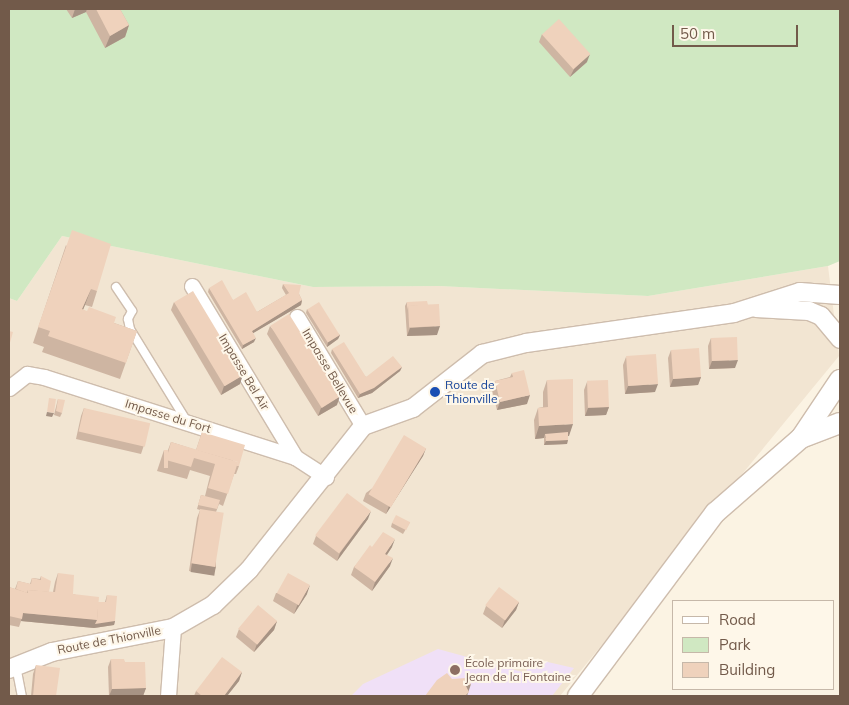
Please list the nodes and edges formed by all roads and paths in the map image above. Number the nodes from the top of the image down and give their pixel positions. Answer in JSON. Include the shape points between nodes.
{"nodes":[{"id":1,"x":192,"y":286,"type":"dead end"},
{"id":2,"x":116,"y":287,"type":"dead end"},
{"id":3,"x":840,"y":295,"type":"edge"},
{"id":4,"x":756,"y":308,"type":"junction"},
{"id":5,"x":297,"y":316,"type":"dead end"},
{"id":6,"x":840,"y":339,"type":"edge"},
{"id":7,"x":840,"y":380,"type":"edge"},
{"id":8,"x":9,"y":388,"type":"edge"},
{"id":9,"x":187,"y":422,"type":"junction"},
{"id":10,"x":840,"y":423,"type":"edge"},
{"id":11,"x":363,"y":426,"type":"junction"},
{"id":12,"x":800,"y":438,"type":"junction"},
{"id":13,"x":295,"y":457,"type":"junction"},
{"id":14,"x":326,"y":476,"type":"junction"},
{"id":15,"x":173,"y":628,"type":"junction"},
{"id":16,"x":11,"y":664,"type":"edge"},
{"id":17,"x":22,"y":696,"type":"edge"},
{"id":18,"x":168,"y":696,"type":"edge"},
{"id":19,"x":578,"y":696,"type":"edge"}],
"edges":[{"from":1,"to":13,"type":"street","name":"Impasse Bel Air"},
{"from":2,"to":9,"type":"lane","via":[[132,311],[128,319],[130,329]]},
{"from":3,"to":4,"type":"street","via":[[800,292]]},
{"from":4,"to":6,"type":"street","via":[[809,311],[821,316]]},
{"from":4,"to":11,"type":"street","via":[[493,349],[468,362],[413,408]]},
{"from":5,"to":11,"type":"street","name":"Impasse Bellevue"},
{"from":7,"to":12,"type":"main road"},
{"from":8,"to":9,"type":"street","name":"Impasse du Fort","via":[[27,374],[44,377]]},
{"from":9,"to":13,"type":"street","name":"Impasse du Fort"},
{"from":10,"to":12,"type":"main road"},
{"from":11,"to":14,"type":"street","name":"Route de Thionville"},
{"from":12,"to":19,"type":"main road","via":[[715,513]]},
{"from":13,"to":14,"type":"street","name":"Impasse du Fort"},
{"from":14,"to":15,"type":"street","name":"Route de Thionville","via":[[249,570],[213,605]]},
{"from":15,"to":16,"type":"street","name":"Route de Thionville","via":[[52,652]]},
{"from":15,"to":18,"type":"street"},
{"from":16,"to":17,"type":"lane"}]}
